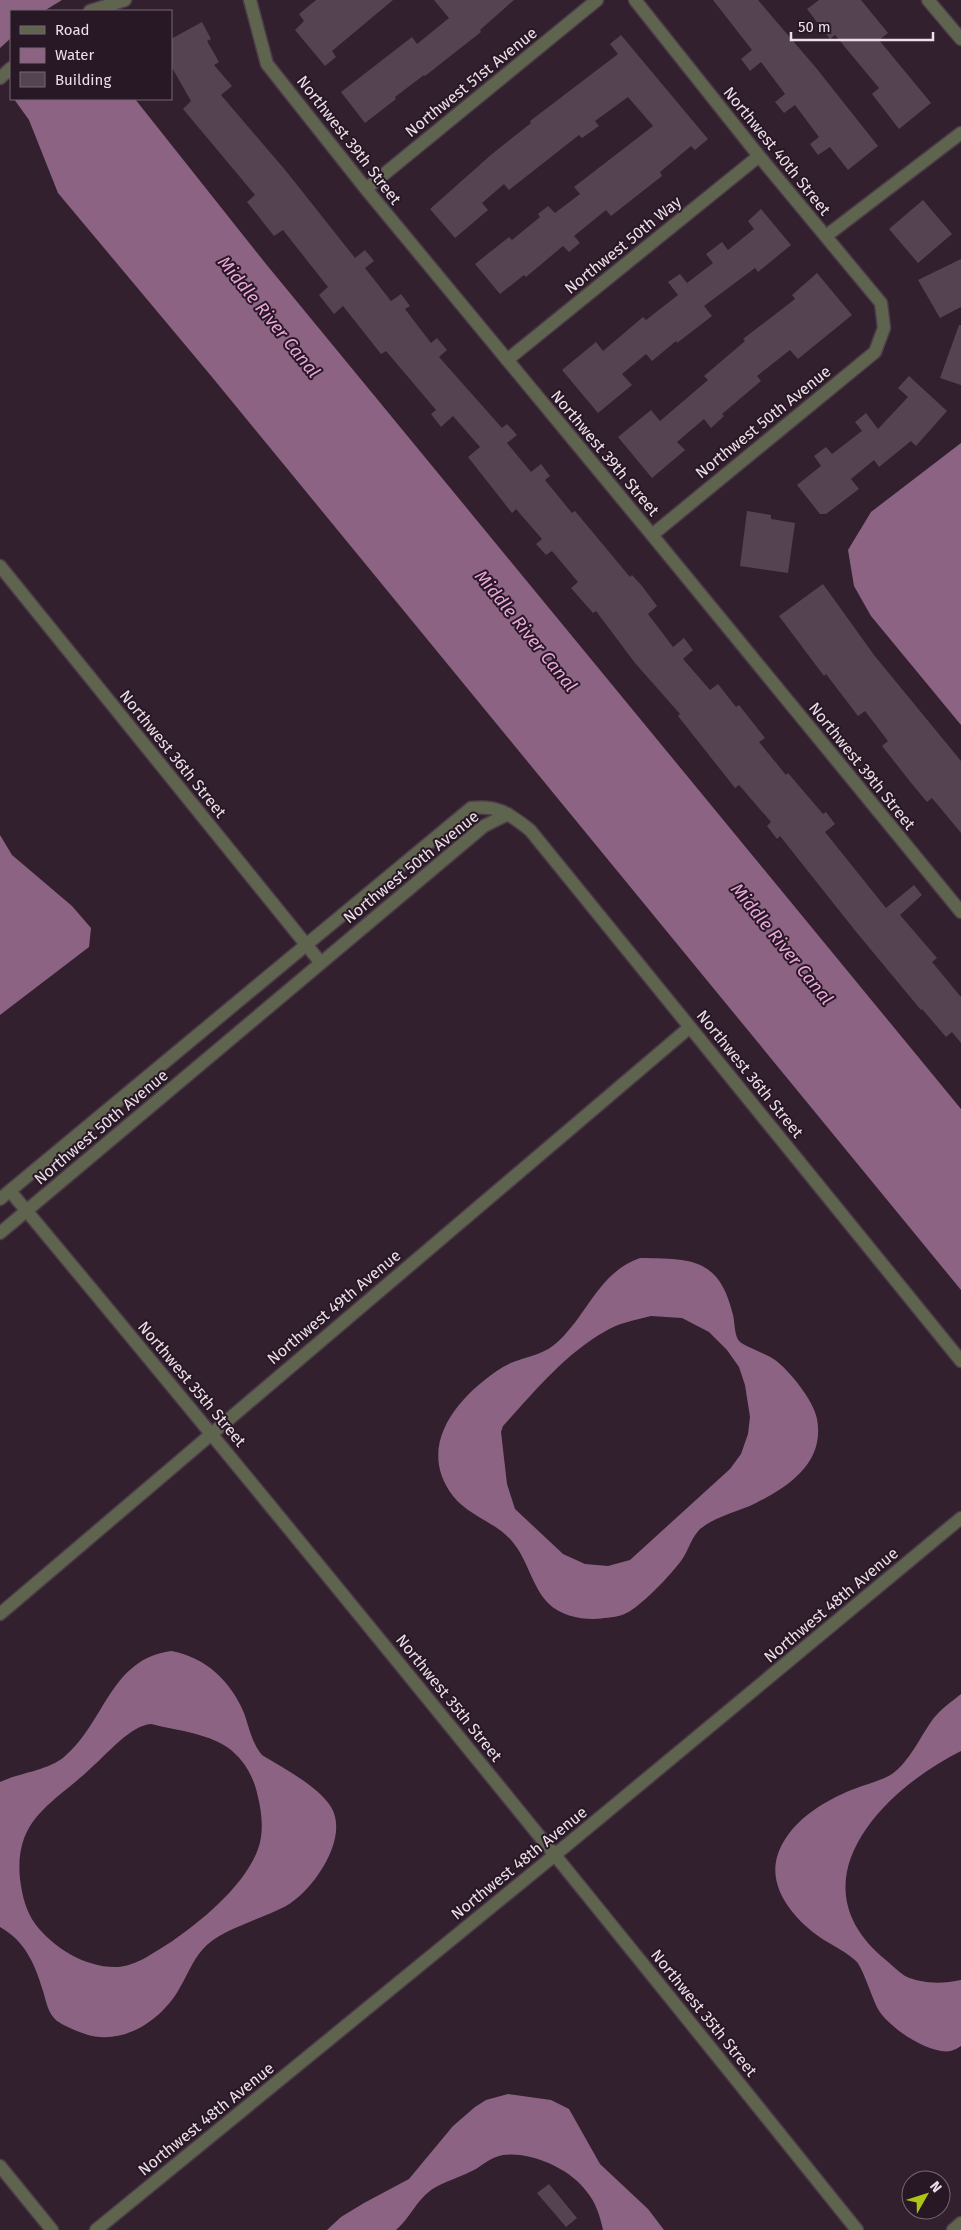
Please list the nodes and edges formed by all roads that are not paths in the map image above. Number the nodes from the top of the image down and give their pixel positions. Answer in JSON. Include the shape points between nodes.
{"nodes":[{"id":1,"x":125,"y":0,"type":"edge"},
{"id":2,"x":250,"y":0,"type":"edge"},
{"id":3,"x":597,"y":0,"type":"edge"},
{"id":4,"x":635,"y":0,"type":"edge"},
{"id":5,"x":928,"y":0,"type":"edge"},
{"id":6,"x":93,"y":10,"type":"edge"},
{"id":7,"x":961,"y":40,"type":"edge"},
{"id":8,"x":961,"y":133,"type":"edge"},
{"id":9,"x":759,"y":156,"type":"junction"},
{"id":10,"x":366,"y":189,"type":"junction"},
{"id":11,"x":826,"y":236,"type":"junction"},
{"id":12,"x":884,"y":328,"type":"joint"},
{"id":13,"x":507,"y":360,"type":"junction"},
{"id":14,"x":652,"y":534,"type":"junction"},
{"id":15,"x":0,"y":566,"type":"edge"},
{"id":16,"x":508,"y":814,"type":"junction"},
{"id":17,"x":961,"y":912,"type":"edge"},
{"id":18,"x":306,"y":944,"type":"junction"},
{"id":19,"x":321,"y":963,"type":"junction"},
{"id":20,"x":690,"y":1027,"type":"junction"},
{"id":21,"x":5,"y":1195,"type":"edge"},
{"id":22,"x":26,"y":1210,"type":"junction"},
{"id":23,"x":0,"y":1232,"type":"edge"},
{"id":24,"x":961,"y":1361,"type":"edge"},
{"id":25,"x":212,"y":1433,"type":"junction"},
{"id":26,"x":961,"y":1518,"type":"edge"},
{"id":27,"x":0,"y":1614,"type":"edge"},
{"id":28,"x":556,"y":1854,"type":"junction"},
{"id":29,"x":0,"y":2166,"type":"edge"},
{"id":30,"x":961,"y":2223,"type":"edge"},
{"id":31,"x":52,"y":2230,"type":"edge"},
{"id":32,"x":96,"y":2230,"type":"edge"},
{"id":33,"x":857,"y":2230,"type":"edge"},
{"id":34,"x":953,"y":2230,"type":"edge"}],
"edges":[{"from":1,"to":6,"type":"street"},
{"from":2,"to":10,"type":"street","name":"Northwest 39th Street","via":[[268,64]]},
{"from":3,"to":10,"type":"street","name":"Northwest 51st Avenue"},
{"from":4,"to":9,"type":"street","name":"Northwest 40th Street"},
{"from":5,"to":7,"type":"street"},
{"from":8,"to":11,"type":"street"},
{"from":9,"to":11,"type":"street","name":"Northwest 40th Street"},
{"from":9,"to":13,"type":"street","name":"Northwest 50th Way"},
{"from":10,"to":13,"type":"street","name":"Northwest 39th Street"},
{"from":11,"to":12,"type":"street","name":"Northwest 40th Street","via":[[881,303]]},
{"from":12,"to":14,"type":"street","name":"Northwest 50th Avenue","via":[[874,352]]},
{"from":13,"to":14,"type":"street","name":"Northwest 39th Street"},
{"from":14,"to":17,"type":"street","name":"Northwest 39th Street"},
{"from":15,"to":18,"type":"street","name":"Northwest 36th Street"},
{"from":16,"to":18,"type":"street","name":"Northwest 50th Avenue","via":[[488,806],[470,808]]},
{"from":16,"to":19,"type":"street","name":"Northwest 50th Avenue","via":[[484,826]]},
{"from":16,"to":20,"type":"street","name":"Northwest 36th Street","via":[[530,830]]},
{"from":18,"to":19,"type":"street","name":"Northwest 36th Street"},
{"from":18,"to":21,"type":"street","name":"Northwest 50th Avenue"},
{"from":19,"to":22,"type":"street","name":"Northwest 50th Avenue"},
{"from":20,"to":24,"type":"street","name":"Northwest 36th Street"},
{"from":20,"to":25,"type":"street","name":"Northwest 49th Avenue"},
{"from":21,"to":22,"type":"street","name":"Northwest 35th Street"},
{"from":22,"to":23,"type":"street","name":"Northwest 50th Avenue"},
{"from":22,"to":25,"type":"street","name":"Northwest 35th Street"},
{"from":25,"to":27,"type":"street","name":"Northwest 49th Avenue"},
{"from":25,"to":28,"type":"street","name":"Northwest 35th Street"},
{"from":26,"to":28,"type":"street","name":"Northwest 48th Avenue"},
{"from":28,"to":32,"type":"street","name":"Northwest 48th Avenue"},
{"from":28,"to":33,"type":"street","name":"Northwest 35th Street"},
{"from":29,"to":31,"type":"street"},
{"from":30,"to":34,"type":"street"}]}
